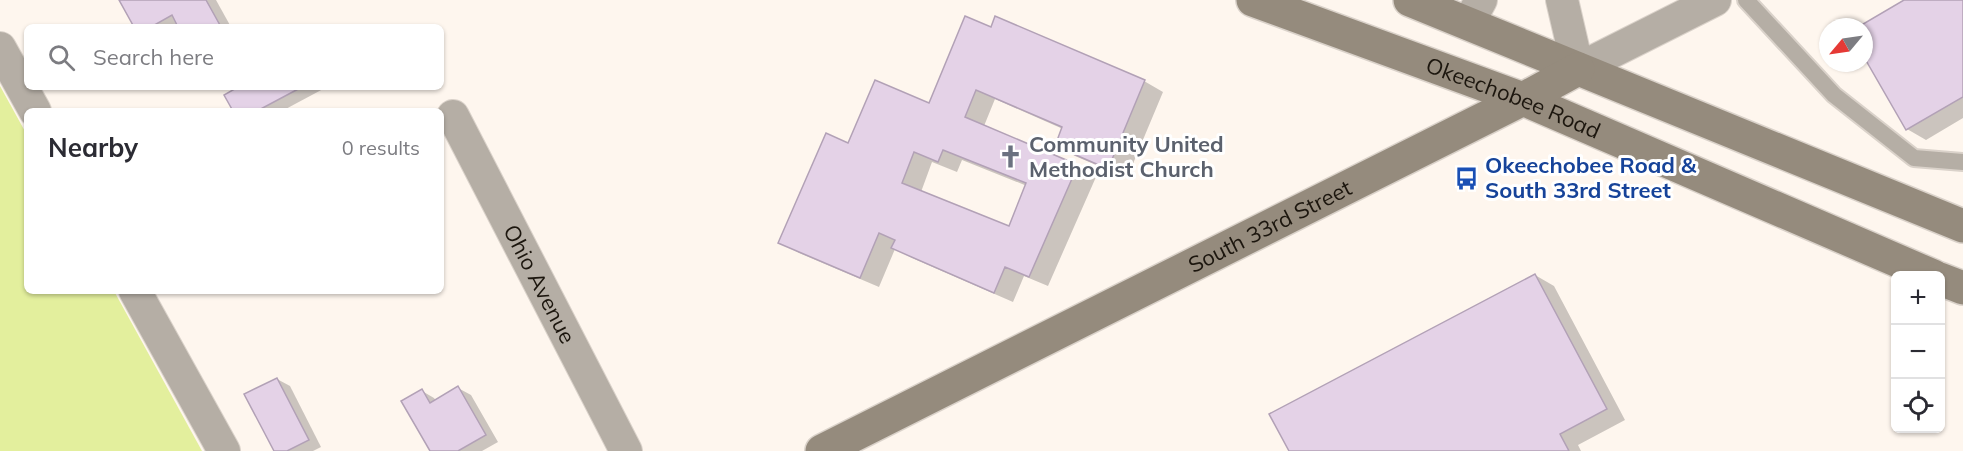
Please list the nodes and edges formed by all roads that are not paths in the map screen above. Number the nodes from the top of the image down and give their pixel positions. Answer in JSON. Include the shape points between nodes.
{"nodes":[{"id":1,"x":1253,"y":0,"type":"edge"},
{"id":2,"x":1410,"y":0,"type":"edge"},
{"id":3,"x":1562,"y":0,"type":"edge"},
{"id":4,"x":1715,"y":0,"type":"edge"},
{"id":5,"x":1746,"y":0,"type":"edge"},
{"id":6,"x":1475,"y":12,"type":"edge"},
{"id":7,"x":0,"y":48,"type":"edge"},
{"id":8,"x":1578,"y":69,"type":"junction"},
{"id":9,"x":1522,"y":99,"type":"junction"},
{"id":10,"x":33,"y":108,"type":"edge"},
{"id":11,"x":453,"y":116,"type":"dead end"},
{"id":12,"x":1963,"y":162,"type":"edge"},
{"id":13,"x":1963,"y":226,"type":"edge"},
{"id":14,"x":1921,"y":271,"type":"edge"},
{"id":15,"x":1945,"y":281,"type":"edge"},
{"id":16,"x":1963,"y":288,"type":"edge"},
{"id":17,"x":137,"y":294,"type":"edge"},
{"id":18,"x":224,"y":451,"type":"edge"},
{"id":19,"x":626,"y":451,"type":"edge"},
{"id":20,"x":822,"y":451,"type":"edge"}],
"edges":[{"from":1,"to":9,"type":"main road","name":"Okeechobee Road"},
{"from":2,"to":6,"type":"main road"},
{"from":3,"to":8,"type":"street"},
{"from":4,"to":8,"type":"street","name":"South 33rd Street"},
{"from":5,"to":12,"type":"lane","via":[[1834,95],[1914,158]]},
{"from":6,"to":8,"type":"main road"},
{"from":7,"to":10,"type":"street"},
{"from":8,"to":9,"type":"main road","name":"South 33rd Street"},
{"from":8,"to":13,"type":"main road"},
{"from":9,"to":14,"type":"main road","name":"Okeechobee Road"},
{"from":9,"to":20,"type":"main road","name":"South 33rd Street"},
{"from":11,"to":19,"type":"street","name":"Ohio Avenue"},
{"from":15,"to":16,"type":"main road"},
{"from":17,"to":18,"type":"street"}]}
